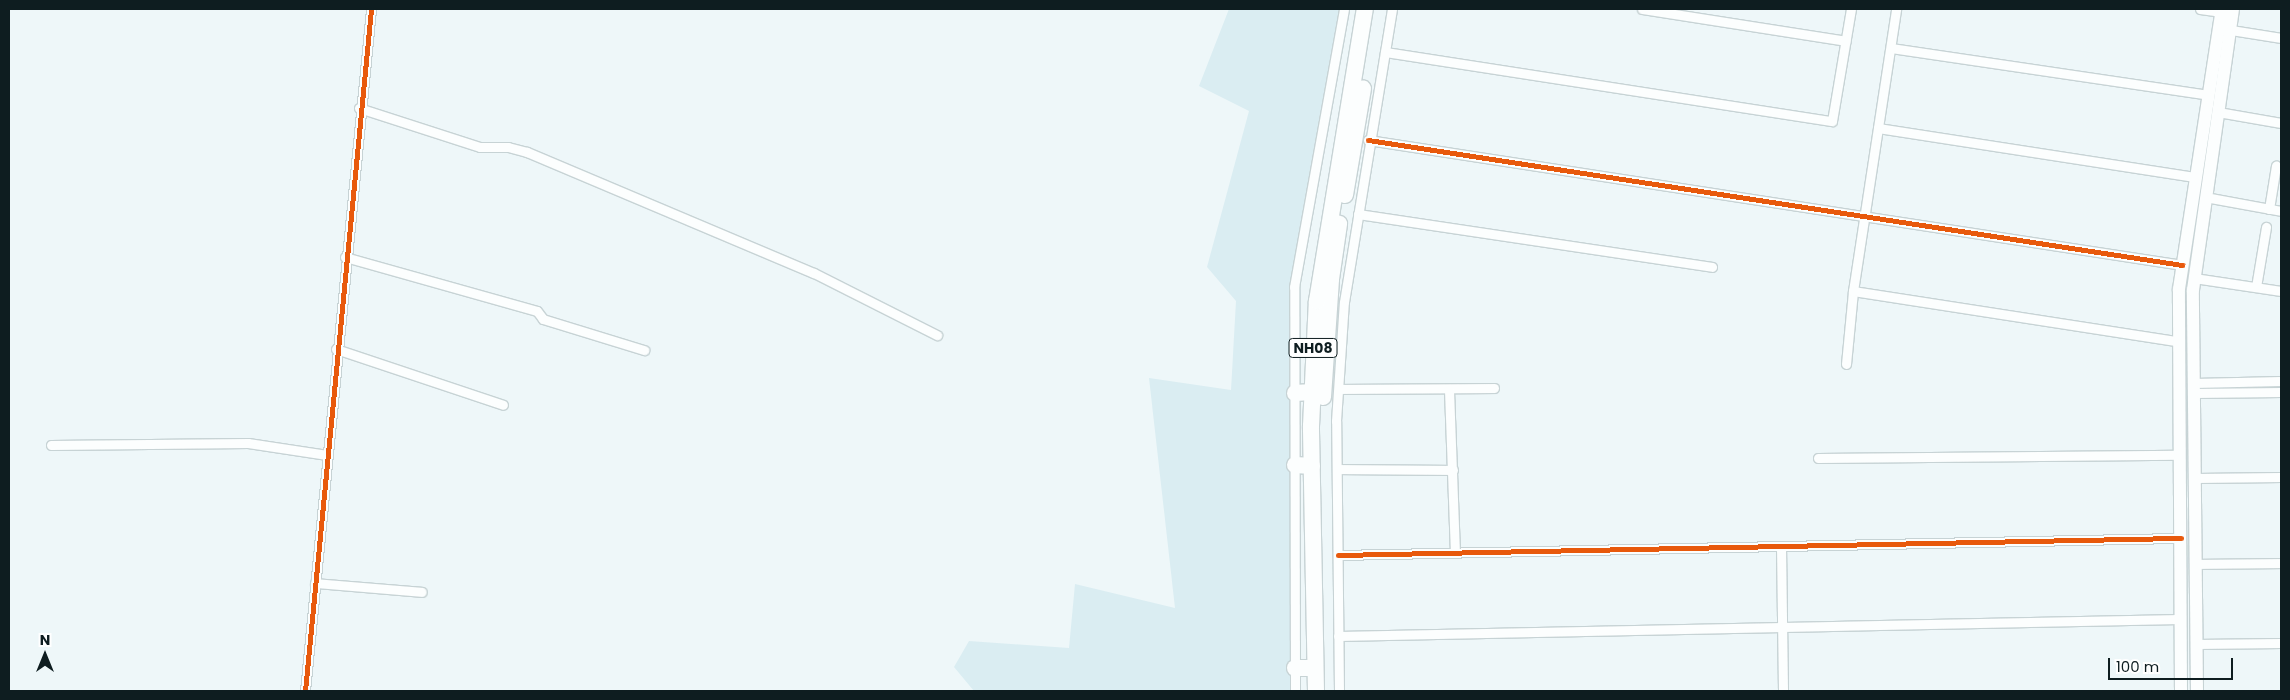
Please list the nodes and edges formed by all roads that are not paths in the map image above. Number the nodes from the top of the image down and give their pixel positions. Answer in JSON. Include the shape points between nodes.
{"nodes":[{"id":1,"x":371,"y":9,"type":"edge"},
{"id":2,"x":1344,"y":9,"type":"edge"},
{"id":3,"x":1365,"y":9,"type":"edge"},
{"id":4,"x":1376,"y":9,"type":"edge"},
{"id":5,"x":1392,"y":9,"type":"edge"},
{"id":6,"x":1642,"y":9,"type":"edge"},
{"id":7,"x":1851,"y":9,"type":"edge"},
{"id":8,"x":1896,"y":9,"type":"edge"},
{"id":9,"x":2200,"y":9,"type":"edge"},
{"id":10,"x":2226,"y":10,"type":"edge"},
{"id":11,"x":2230,"y":30,"type":"junction"},
{"id":12,"x":2281,"y":38,"type":"edge"},
{"id":13,"x":1846,"y":41,"type":"junction"},
{"id":14,"x":1891,"y":48,"type":"junction"},
{"id":15,"x":1385,"y":52,"type":"junction"},
{"id":16,"x":2209,"y":95,"type":"junction"},
{"id":17,"x":359,"y":108,"type":"junction"},
{"id":18,"x":2218,"y":112,"type":"junction"},
{"id":19,"x":2281,"y":122,"type":"edge"},
{"id":20,"x":1878,"y":128,"type":"junction"},
{"id":21,"x":1368,"y":140,"type":"junction"},
{"id":22,"x":2276,"y":166,"type":"dead end"},
{"id":23,"x":2196,"y":177,"type":"junction"},
{"id":24,"x":2205,"y":197,"type":"junction"},
{"id":25,"x":2269,"y":209,"type":"junction"},
{"id":26,"x":2281,"y":211,"type":"edge"},
{"id":27,"x":1358,"y":214,"type":"junction"},
{"id":28,"x":1864,"y":216,"type":"junction"},
{"id":29,"x":2266,"y":227,"type":"dead end"},
{"id":30,"x":345,"y":257,"type":"junction"},
{"id":31,"x":2182,"y":265,"type":"junction"},
{"id":32,"x":1712,"y":268,"type":"dead end"},
{"id":33,"x":2193,"y":284,"type":"junction"},
{"id":34,"x":2256,"y":287,"type":"junction"},
{"id":35,"x":2179,"y":289,"type":"junction"},
{"id":36,"x":1852,"y":291,"type":"junction"},
{"id":37,"x":2281,"y":291,"type":"edge"},
{"id":38,"x":937,"y":335,"type":"dead end"},
{"id":39,"x":2177,"y":341,"type":"junction"},
{"id":40,"x":336,"y":349,"type":"junction"},
{"id":41,"x":644,"y":350,"type":"dead end"},
{"id":42,"x":1846,"y":364,"type":"dead end"},
{"id":43,"x":2281,"y":381,"type":"edge"},
{"id":44,"x":1494,"y":388,"type":"dead end"},
{"id":45,"x":2194,"y":388,"type":"junction"},
{"id":46,"x":1339,"y":389,"type":"junction"},
{"id":47,"x":1449,"y":390,"type":"junction"},
{"id":48,"x":1312,"y":392,"type":"junction"},
{"id":49,"x":2281,"y":392,"type":"edge"},
{"id":50,"x":1295,"y":393,"type":"junction"},
{"id":51,"x":503,"y":405,"type":"dead end"},
{"id":52,"x":51,"y":445,"type":"dead end"},
{"id":53,"x":2180,"y":455,"type":"junction"},
{"id":54,"x":327,"y":456,"type":"junction"},
{"id":55,"x":1818,"y":458,"type":"dead end"},
{"id":56,"x":1295,"y":465,"type":"junction"},
{"id":57,"x":1312,"y":466,"type":"junction"},
{"id":58,"x":1337,"y":469,"type":"junction"},
{"id":59,"x":1453,"y":470,"type":"junction"},
{"id":60,"x":2281,"y":477,"type":"edge"},
{"id":61,"x":2196,"y":478,"type":"junction"},
{"id":62,"x":2180,"y":538,"type":"junction"},
{"id":63,"x":1781,"y":546,"type":"junction"},
{"id":64,"x":1454,"y":554,"type":"junction"},
{"id":65,"x":1338,"y":555,"type":"junction"},
{"id":66,"x":2281,"y":563,"type":"edge"},
{"id":67,"x":2196,"y":564,"type":"junction"},
{"id":68,"x":315,"y":583,"type":"junction"},
{"id":69,"x":422,"y":592,"type":"dead end"},
{"id":70,"x":2180,"y":619,"type":"junction"},
{"id":71,"x":1782,"y":626,"type":"junction"},
{"id":72,"x":1338,"y":636,"type":"junction"},
{"id":73,"x":2281,"y":643,"type":"edge"},
{"id":74,"x":2196,"y":644,"type":"junction"},
{"id":75,"x":1295,"y":668,"type":"junction"},
{"id":76,"x":1315,"y":668,"type":"junction"},
{"id":77,"x":305,"y":691,"type":"edge"},
{"id":78,"x":1295,"y":691,"type":"edge"},
{"id":79,"x":1316,"y":691,"type":"edge"},
{"id":80,"x":1326,"y":691,"type":"edge"},
{"id":81,"x":1338,"y":691,"type":"edge"},
{"id":82,"x":1783,"y":691,"type":"edge"},
{"id":83,"x":2181,"y":691,"type":"edge"},
{"id":84,"x":2197,"y":691,"type":"edge"}],
"edges":[{"from":1,"to":17,"type":"street"},
{"from":2,"to":50,"type":"street","via":[[1294,287]]},
{"from":3,"to":48,"type":"highway","number":"NH08","via":[[1320,273]]},
{"from":4,"to":80,"type":"highway","number":"NH08","via":[[1328,312],[1322,434]]},
{"from":5,"to":15,"type":"street"},
{"from":6,"to":13,"type":"street"},
{"from":7,"to":13,"type":"street"},
{"from":8,"to":14,"type":"street"},
{"from":9,"to":10,"type":"street"},
{"from":10,"to":11,"type":"street"},
{"from":10,"to":16,"type":"street"},
{"from":11,"to":12,"type":"street"},
{"from":11,"to":18,"type":"street"},
{"from":13,"to":15,"type":"street","via":[[1834,117],[1828,121]]},
{"from":14,"to":16,"type":"street"},
{"from":14,"to":20,"type":"street"},
{"from":15,"to":21,"type":"street"},
{"from":16,"to":23,"type":"street"},
{"from":17,"to":30,"type":"street"},
{"from":17,"to":38,"type":"street","via":[[480,147],[508,147],[527,152],[814,272]]},
{"from":18,"to":19,"type":"street"},
{"from":18,"to":24,"type":"street"},
{"from":20,"to":23,"type":"street"},
{"from":20,"to":28,"type":"street"},
{"from":21,"to":27,"type":"street"},
{"from":21,"to":28,"type":"street"},
{"from":22,"to":25,"type":"street"},
{"from":23,"to":31,"type":"street"},
{"from":24,"to":25,"type":"street"},
{"from":24,"to":33,"type":"street"},
{"from":25,"to":26,"type":"street"},
{"from":27,"to":32,"type":"street"},
{"from":27,"to":46,"type":"street","via":[[1344,302]]},
{"from":28,"to":31,"type":"street"},
{"from":28,"to":36,"type":"street"},
{"from":29,"to":34,"type":"street"},
{"from":30,"to":40,"type":"street"},
{"from":30,"to":41,"type":"street","via":[[537,311],[543,319]]},
{"from":31,"to":35,"type":"street"},
{"from":33,"to":34,"type":"street"},
{"from":33,"to":35,"type":"street"},
{"from":33,"to":45,"type":"street"},
{"from":34,"to":37,"type":"street"},
{"from":35,"to":39,"type":"street"},
{"from":36,"to":39,"type":"street"},
{"from":36,"to":42,"type":"street"},
{"from":39,"to":53,"type":"street"},
{"from":40,"to":51,"type":"street"},
{"from":40,"to":54,"type":"street"},
{"from":43,"to":45,"type":"street"},
{"from":44,"to":47,"type":"street"},
{"from":45,"to":49,"type":"street"},
{"from":45,"to":61,"type":"street"},
{"from":46,"to":47,"type":"street"},
{"from":46,"to":58,"type":"street"},
{"from":47,"to":59,"type":"street"},
{"from":48,"to":50,"type":"highway"},
{"from":48,"to":57,"type":"highway","number":"NH08"},
{"from":50,"to":56,"type":"street"},
{"from":52,"to":54,"type":"street","via":[[248,443]]},
{"from":53,"to":55,"type":"street"},
{"from":53,"to":62,"type":"street"},
{"from":54,"to":68,"type":"street"},
{"from":56,"to":57,"type":"highway"},
{"from":56,"to":75,"type":"street"},
{"from":57,"to":76,"type":"highway","number":"NH08"},
{"from":58,"to":59,"type":"street"},
{"from":58,"to":65,"type":"street"},
{"from":59,"to":64,"type":"street"},
{"from":60,"to":61,"type":"street"},
{"from":61,"to":67,"type":"street"},
{"from":62,"to":63,"type":"street"},
{"from":62,"to":70,"type":"street"},
{"from":63,"to":64,"type":"street"},
{"from":63,"to":71,"type":"street"},
{"from":64,"to":65,"type":"street"},
{"from":65,"to":72,"type":"street"},
{"from":66,"to":67,"type":"street"},
{"from":67,"to":74,"type":"street"},
{"from":68,"to":69,"type":"street"},
{"from":68,"to":77,"type":"street"},
{"from":70,"to":71,"type":"street"},
{"from":70,"to":83,"type":"street"},
{"from":71,"to":72,"type":"street"},
{"from":71,"to":82,"type":"street"},
{"from":72,"to":81,"type":"street"},
{"from":73,"to":74,"type":"street"},
{"from":74,"to":84,"type":"street"},
{"from":75,"to":76,"type":"highway"},
{"from":75,"to":78,"type":"street"},
{"from":76,"to":79,"type":"highway","number":"NH08"}]}
